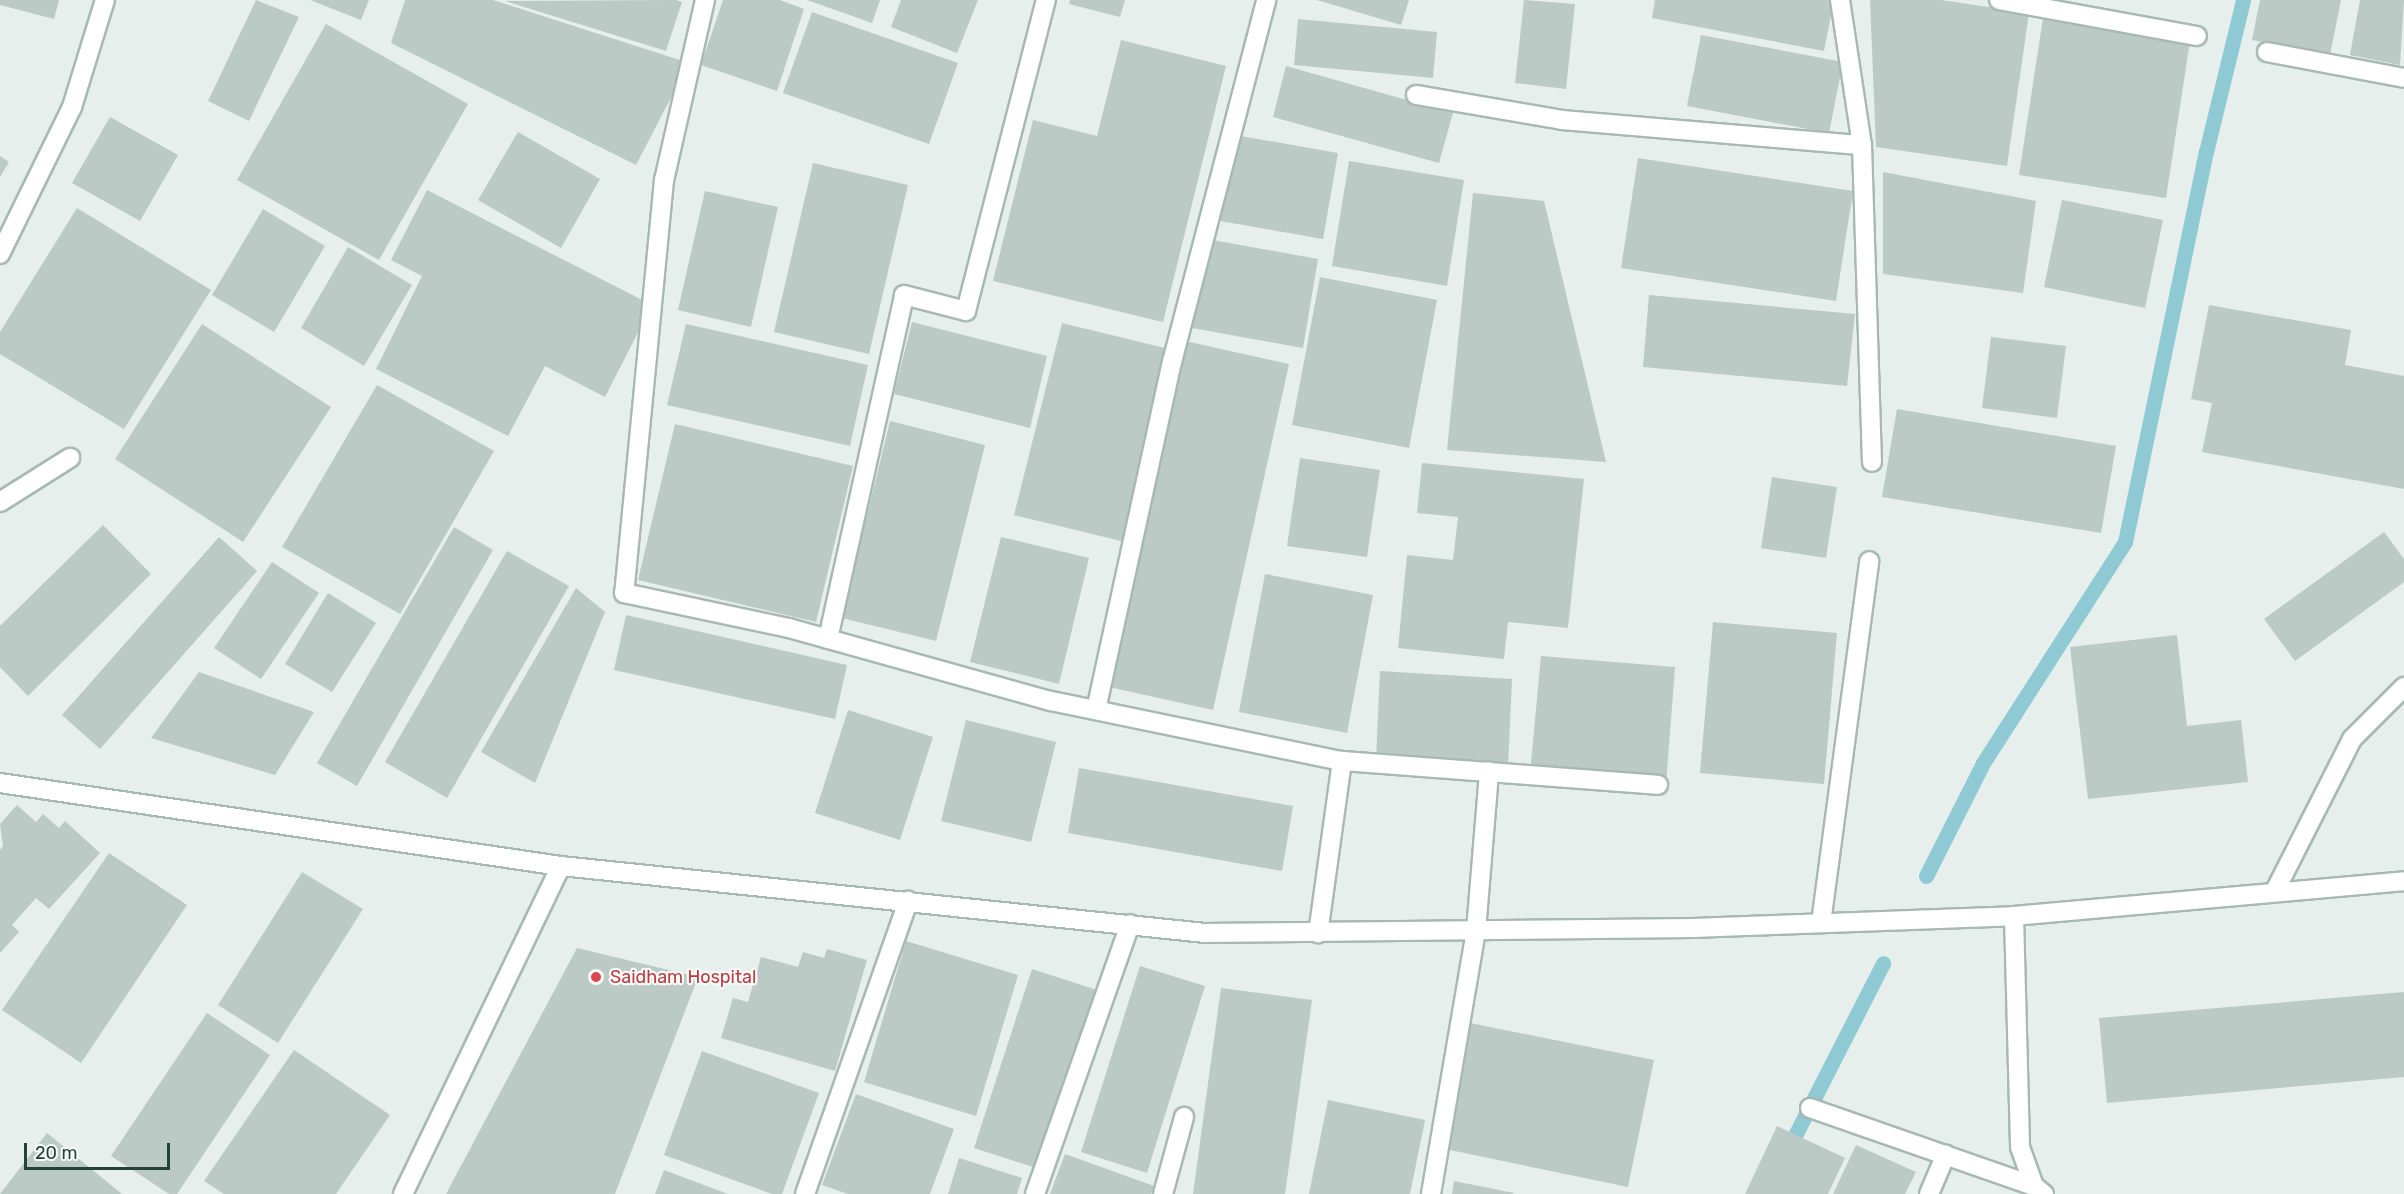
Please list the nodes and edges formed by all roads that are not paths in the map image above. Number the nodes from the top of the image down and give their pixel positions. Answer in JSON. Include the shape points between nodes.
{"nodes":[{"id":1,"x":105,"y":0,"type":"edge"},
{"id":2,"x":705,"y":0,"type":"edge"},
{"id":3,"x":1046,"y":0,"type":"edge"},
{"id":4,"x":1266,"y":0,"type":"edge"},
{"id":5,"x":1840,"y":0,"type":"edge"},
{"id":6,"x":1999,"y":0,"type":"edge"},
{"id":7,"x":2197,"y":36,"type":"dead end"},
{"id":8,"x":2267,"y":52,"type":"dead end"},
{"id":9,"x":2404,"y":78,"type":"edge"},
{"id":10,"x":1416,"y":95,"type":"dead end"},
{"id":11,"x":1862,"y":145,"type":"junction"},
{"id":12,"x":0,"y":254,"type":"edge"},
{"id":13,"x":70,"y":458,"type":"dead end"},
{"id":14,"x":1872,"y":462,"type":"dead end"},
{"id":15,"x":0,"y":502,"type":"edge"},
{"id":16,"x":1869,"y":561,"type":"dead end"},
{"id":17,"x":828,"y":639,"type":"junction"},
{"id":18,"x":2404,"y":687,"type":"edge"},
{"id":19,"x":1096,"y":710,"type":"junction"},
{"id":20,"x":1342,"y":761,"type":"junction"},
{"id":21,"x":1489,"y":772,"type":"junction"},
{"id":22,"x":0,"y":783,"type":"edge"},
{"id":23,"x":1658,"y":785,"type":"dead end"},
{"id":24,"x":561,"y":866,"type":"junction"},
{"id":25,"x":2404,"y":881,"type":"edge"},
{"id":26,"x":2275,"y":891,"type":"junction"},
{"id":27,"x":908,"y":901,"type":"junction"},
{"id":28,"x":2014,"y":916,"type":"junction"},
{"id":29,"x":1821,"y":923,"type":"junction"},
{"id":30,"x":1130,"y":924,"type":"junction"},
{"id":31,"x":1476,"y":931,"type":"junction"},
{"id":32,"x":1318,"y":933,"type":"junction"},
{"id":33,"x":1810,"y":1108,"type":"dead end"},
{"id":34,"x":1184,"y":1117,"type":"dead end"},
{"id":35,"x":1946,"y":1154,"type":"junction"},
{"id":36,"x":2039,"y":1190,"type":"edge"},
{"id":37,"x":403,"y":1194,"type":"edge"},
{"id":38,"x":805,"y":1194,"type":"edge"},
{"id":39,"x":1035,"y":1194,"type":"edge"},
{"id":40,"x":1163,"y":1194,"type":"edge"},
{"id":41,"x":1431,"y":1194,"type":"edge"},
{"id":42,"x":1929,"y":1194,"type":"edge"}],
"edges":[{"from":1,"to":12,"type":"street","via":[[72,107]]},
{"from":2,"to":17,"type":"street","via":[[664,180],[624,593]]},
{"from":3,"to":17,"type":"street","via":[[966,311],[904,296]]},
{"from":4,"to":19,"type":"street","via":[[1172,362]]},
{"from":5,"to":11,"type":"street"},
{"from":6,"to":7,"type":"street"},
{"from":8,"to":9,"type":"street"},
{"from":10,"to":11,"type":"street","via":[[1562,120]]},
{"from":11,"to":14,"type":"street"},
{"from":13,"to":15,"type":"street"},
{"from":16,"to":29,"type":"street"},
{"from":17,"to":19,"type":"street"},
{"from":18,"to":26,"type":"street","via":[[2352,739]]},
{"from":19,"to":20,"type":"street"},
{"from":20,"to":21,"type":"street"},
{"from":20,"to":32,"type":"street"},
{"from":21,"to":23,"type":"street"},
{"from":21,"to":31,"type":"street"},
{"from":22,"to":24,"type":"street"},
{"from":24,"to":27,"type":"street"},
{"from":24,"to":37,"type":"street"},
{"from":25,"to":26,"type":"street"},
{"from":26,"to":28,"type":"street"},
{"from":27,"to":30,"type":"street"},
{"from":27,"to":38,"type":"street"},
{"from":28,"to":29,"type":"street"},
{"from":28,"to":36,"type":"street","via":[[2020,1147]]},
{"from":29,"to":31,"type":"street"},
{"from":30,"to":32,"type":"street","via":[[1205,933]]},
{"from":30,"to":39,"type":"street"},
{"from":31,"to":32,"type":"street"},
{"from":31,"to":41,"type":"street"},
{"from":33,"to":35,"type":"street"},
{"from":34,"to":40,"type":"street"},
{"from":35,"to":36,"type":"street"},
{"from":35,"to":42,"type":"street"}]}
